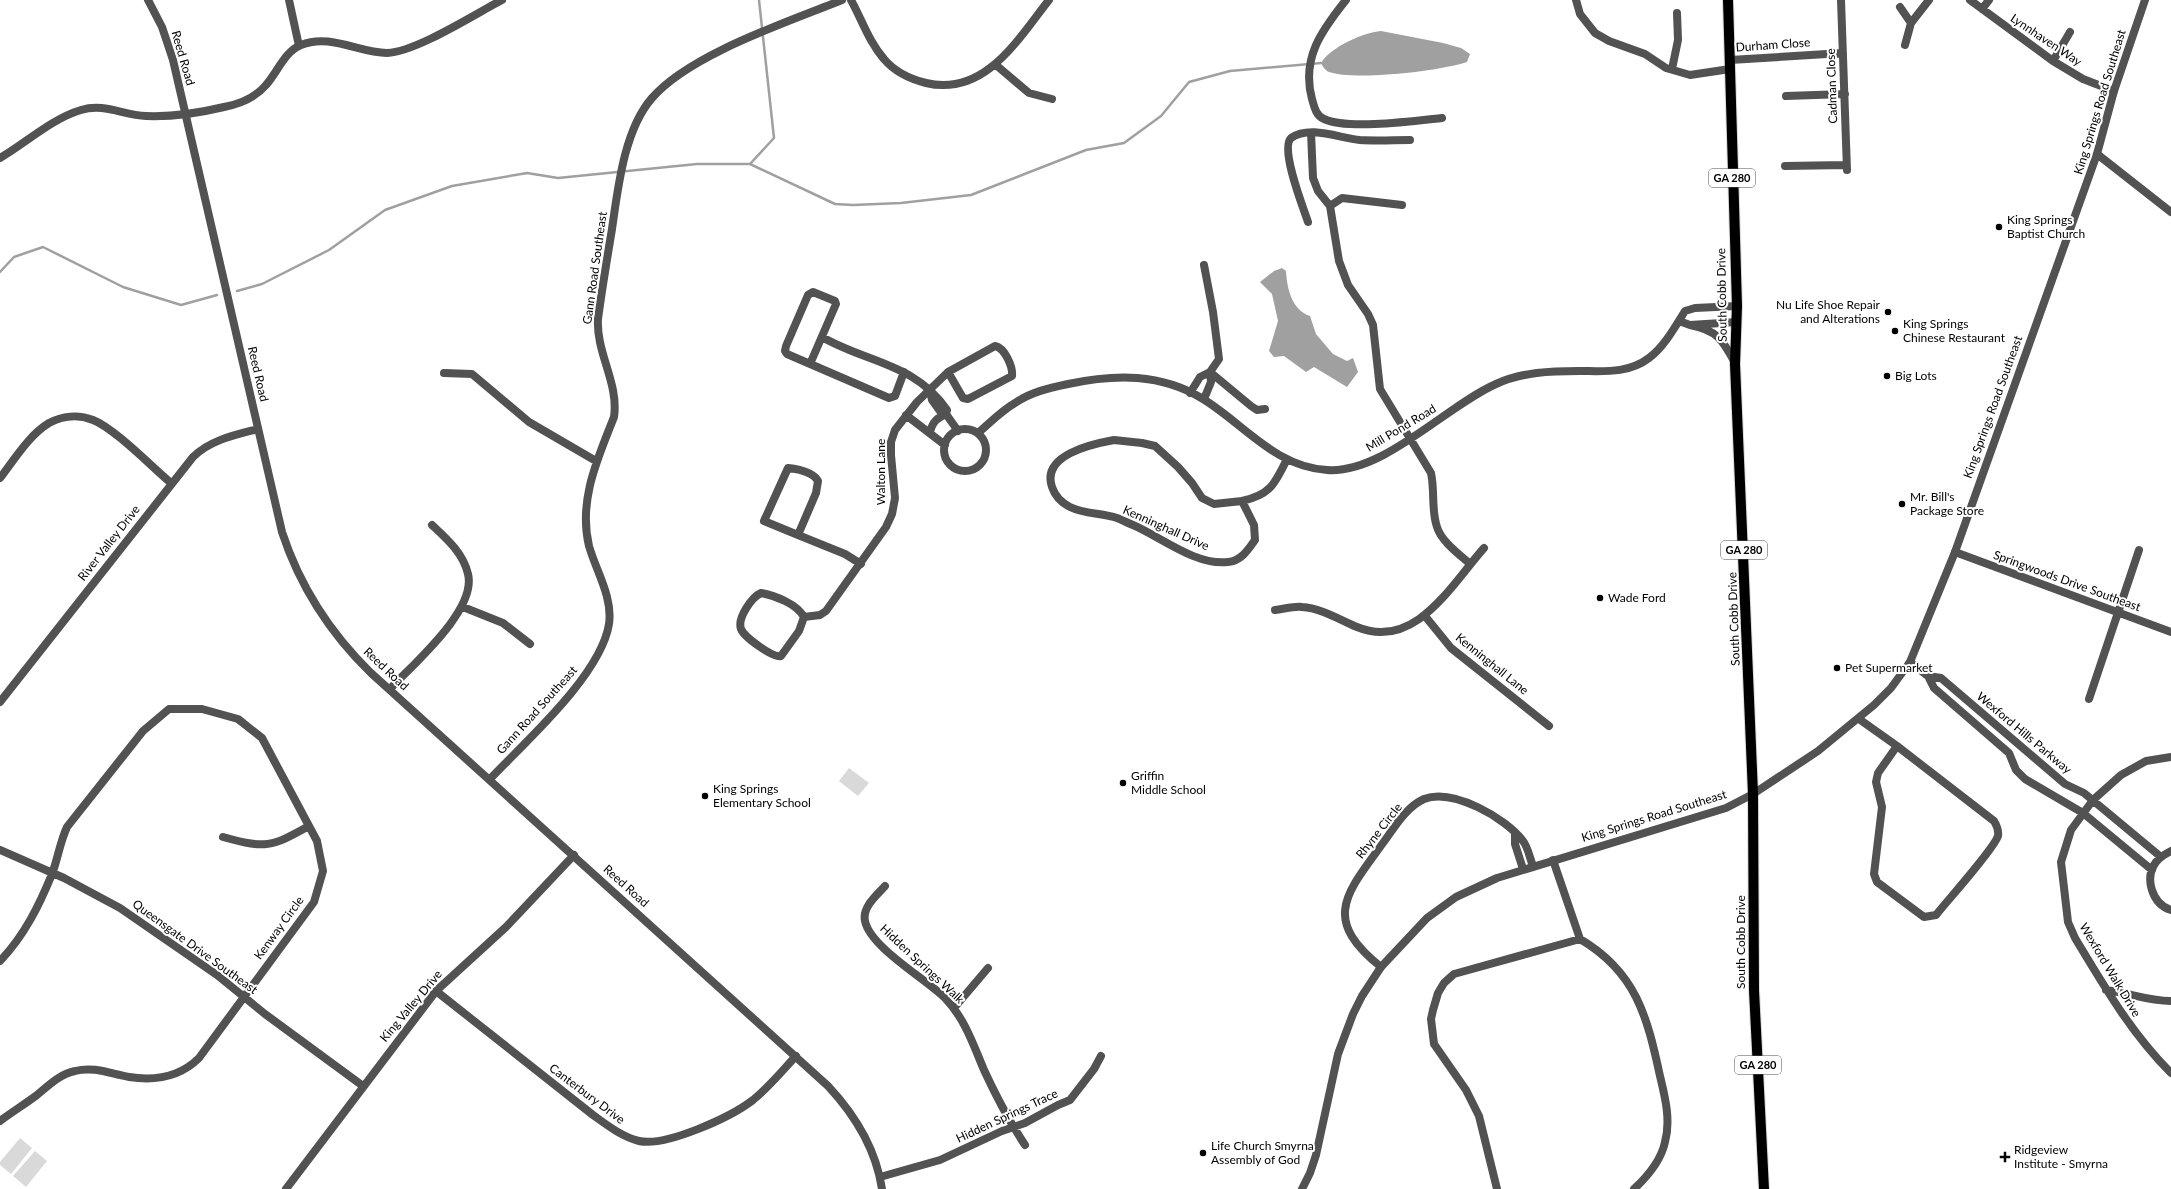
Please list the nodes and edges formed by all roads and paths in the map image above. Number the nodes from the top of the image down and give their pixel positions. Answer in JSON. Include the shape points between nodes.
{"nodes":[{"id":1,"x":148,"y":0,"type":"edge"},
{"id":2,"x":289,"y":0,"type":"edge"},
{"id":3,"x":502,"y":0,"type":"edge"},
{"id":4,"x":842,"y":0,"type":"edge"},
{"id":5,"x":851,"y":0,"type":"edge"},
{"id":6,"x":1049,"y":0,"type":"edge"},
{"id":7,"x":1346,"y":0,"type":"edge"},
{"id":8,"x":1576,"y":0,"type":"edge"},
{"id":9,"x":1728,"y":0,"type":"edge"},
{"id":10,"x":1840,"y":0,"type":"edge"},
{"id":11,"x":1929,"y":0,"type":"edge"},
{"id":12,"x":1970,"y":0,"type":"edge"},
{"id":13,"x":1989,"y":0,"type":"edge"},
{"id":14,"x":2145,"y":0,"type":"edge"},
{"id":15,"x":1900,"y":7,"type":"dead end"},
{"id":16,"x":1982,"y":9,"type":"junction"},
{"id":17,"x":1677,"y":13,"type":"dead end"},
{"id":18,"x":1911,"y":23,"type":"junction"},
{"id":19,"x":2070,"y":32,"type":"dead end"},
{"id":20,"x":1905,"y":45,"type":"dead end"},
{"id":21,"x":299,"y":46,"type":"junction"},
{"id":22,"x":1843,"y":52,"type":"junction"},
{"id":23,"x":2053,"y":61,"type":"junction"},
{"id":24,"x":996,"y":65,"type":"junction"},
{"id":25,"x":1730,"y":65,"type":"junction"},
{"id":26,"x":1672,"y":69,"type":"junction"},
{"id":27,"x":2114,"y":90,"type":"junction"},
{"id":28,"x":1844,"y":94,"type":"junction"},
{"id":29,"x":1786,"y":96,"type":"dead end"},
{"id":30,"x":1052,"y":99,"type":"dead end"},
{"id":31,"x":185,"y":114,"type":"junction"},
{"id":32,"x":1442,"y":118,"type":"dead end"},
{"id":33,"x":1311,"y":133,"type":"junction"},
{"id":34,"x":1410,"y":140,"type":"dead end"},
{"id":35,"x":2097,"y":154,"type":"junction"},
{"id":36,"x":0,"y":158,"type":"edge"},
{"id":37,"x":1785,"y":166,"type":"dead end"},
{"id":38,"x":1402,"y":205,"type":"dead end"},
{"id":39,"x":1330,"y":206,"type":"junction"},
{"id":40,"x":2171,"y":212,"type":"edge"},
{"id":41,"x":1308,"y":222,"type":"dead end"},
{"id":42,"x":1204,"y":266,"type":"dead end"},
{"id":43,"x":1737,"y":306,"type":"junction"},
{"id":44,"x":1679,"y":321,"type":"junction"},
{"id":45,"x":1737,"y":322,"type":"junction"},
{"id":46,"x":1690,"y":324,"type":"junction"},
{"id":47,"x":822,"y":337,"type":"junction"},
{"id":48,"x":810,"y":364,"type":"junction"},
{"id":49,"x":1735,"y":364,"type":"junction"},
{"id":50,"x":904,"y":372,"type":"junction"},
{"id":51,"x":948,"y":372,"type":"junction"},
{"id":52,"x":1210,"y":372,"type":"junction"},
{"id":53,"x":444,"y":373,"type":"dead end"},
{"id":54,"x":930,"y":390,"type":"junction"},
{"id":55,"x":1190,"y":393,"type":"junction"},
{"id":56,"x":1204,"y":399,"type":"junction"},
{"id":57,"x":1265,"y":409,"type":"dead end"},
{"id":58,"x":946,"y":414,"type":"junction"},
{"id":59,"x":906,"y":415,"type":"junction"},
{"id":60,"x":258,"y":429,"type":"junction"},
{"id":61,"x":958,"y":431,"type":"junction"},
{"id":62,"x":930,"y":433,"type":"junction"},
{"id":63,"x":978,"y":433,"type":"junction"},
{"id":64,"x":1410,"y":438,"type":"junction"},
{"id":65,"x":945,"y":445,"type":"junction"},
{"id":66,"x":1287,"y":459,"type":"junction"},
{"id":67,"x":596,"y":461,"type":"junction"},
{"id":68,"x":0,"y":478,"type":"edge"},
{"id":69,"x":171,"y":483,"type":"junction"},
{"id":70,"x":1242,"y":501,"type":"junction"},
{"id":71,"x":432,"y":525,"type":"dead end"},
{"id":72,"x":798,"y":535,"type":"junction"},
{"id":73,"x":1484,"y":548,"type":"dead end"},
{"id":74,"x":2139,"y":550,"type":"dead end"},
{"id":75,"x":1955,"y":552,"type":"junction"},
{"id":76,"x":861,"y":564,"type":"junction"},
{"id":77,"x":1470,"y":564,"type":"junction"},
{"id":78,"x":462,"y":607,"type":"junction"},
{"id":79,"x":1275,"y":610,"type":"dead end"},
{"id":80,"x":2118,"y":612,"type":"junction"},
{"id":81,"x":804,"y":616,"type":"junction"},
{"id":82,"x":1425,"y":616,"type":"junction"},
{"id":83,"x":2171,"y":632,"type":"edge"},
{"id":84,"x":530,"y":644,"type":"dead end"},
{"id":85,"x":1910,"y":662,"type":"junction"},
{"id":86,"x":1928,"y":676,"type":"junction"},
{"id":87,"x":390,"y":689,"type":"junction"},
{"id":88,"x":2089,"y":699,"type":"dead end"},
{"id":89,"x":0,"y":702,"type":"edge"},
{"id":90,"x":1986,"y":716,"type":"junction"},
{"id":91,"x":1859,"y":719,"type":"junction"},
{"id":92,"x":1549,"y":726,"type":"dead end"},
{"id":93,"x":1978,"y":726,"type":"junction"},
{"id":94,"x":1897,"y":746,"type":"junction"},
{"id":95,"x":2171,"y":757,"type":"edge"},
{"id":96,"x":490,"y":779,"type":"junction"},
{"id":97,"x":1753,"y":794,"type":"junction"},
{"id":98,"x":2093,"y":800,"type":"junction"},
{"id":99,"x":2084,"y":812,"type":"junction"},
{"id":100,"x":310,"y":826,"type":"junction"},
{"id":101,"x":1515,"y":834,"type":"junction"},
{"id":102,"x":223,"y":837,"type":"dead end"},
{"id":103,"x":0,"y":850,"type":"edge"},
{"id":104,"x":2171,"y":851,"type":"edge"},
{"id":105,"x":574,"y":856,"type":"junction"},
{"id":106,"x":2161,"y":857,"type":"junction"},
{"id":107,"x":1553,"y":860,"type":"junction"},
{"id":108,"x":1533,"y":866,"type":"junction"},
{"id":109,"x":1523,"y":869,"type":"junction"},
{"id":110,"x":2152,"y":870,"type":"junction"},
{"id":111,"x":52,"y":873,"type":"junction"},
{"id":112,"x":885,"y":886,"type":"dead end"},
{"id":113,"x":2171,"y":910,"type":"edge"},
{"id":114,"x":1580,"y":939,"type":"junction"},
{"id":115,"x":0,"y":961,"type":"edge"},
{"id":116,"x":1381,"y":967,"type":"junction"},
{"id":117,"x":988,"y":968,"type":"dead end"},
{"id":118,"x":2106,"y":990,"type":"junction"},
{"id":119,"x":436,"y":991,"type":"junction"},
{"id":120,"x":244,"y":997,"type":"junction"},
{"id":121,"x":2171,"y":1001,"type":"edge"},
{"id":122,"x":954,"y":1008,"type":"junction"},
{"id":123,"x":796,"y":1056,"type":"junction"},
{"id":124,"x":1101,"y":1056,"type":"dead end"},
{"id":125,"x":2171,"y":1073,"type":"edge"},
{"id":126,"x":363,"y":1086,"type":"junction"},
{"id":127,"x":0,"y":1121,"type":"edge"},
{"id":128,"x":1013,"y":1127,"type":"junction"},
{"id":129,"x":1025,"y":1145,"type":"dead end"},
{"id":130,"x":880,"y":1177,"type":"junction"},
{"id":131,"x":286,"y":1189,"type":"edge"},
{"id":132,"x":882,"y":1189,"type":"edge"},
{"id":133,"x":1302,"y":1189,"type":"edge"},
{"id":134,"x":1497,"y":1189,"type":"edge"},
{"id":135,"x":1634,"y":1189,"type":"edge"},
{"id":136,"x":1764,"y":1189,"type":"edge"}],
"edges":[{"from":1,"to":31,"type":"street","name":"Reed Road","via":[[170,49]]},
{"from":2,"to":21,"type":"street"},
{"from":3,"to":21,"type":"street","via":[[413,47],[400,51],[378,52],[325,42],[311,42]]},
{"from":4,"to":67,"type":"street","name":"Gann Road Southeast","via":[[704,60],[663,87],[641,115],[624,160],[602,288],[597,330],[612,385],[615,407],[614,417]]},
{"from":5,"to":24,"type":"street","via":[[877,50],[893,67],[909,77],[927,83],[948,84],[976,78]]},
{"from":6,"to":24,"type":"street"},
{"from":7,"to":32,"type":"street","via":[[1321,32],[1311,58],[1309,86],[1317,114],[1326,120],[1346,123],[1383,124]]},
{"from":8,"to":26,"type":"street","name":"Durham Close","via":[[1583,18],[1596,33],[1614,44],[1645,54]]},
{"from":9,"to":25,"type":"main road","name":"South Cobb Drive","number":"GA 280"},
{"from":10,"to":22,"type":"street","name":"Cadman Close"},
{"from":11,"to":18,"type":"street"},
{"from":12,"to":16,"type":"street","name":"Lynnhaven Way"},
{"from":13,"to":16,"type":"street"},
{"from":14,"to":27,"type":"street","name":"King Springs Road Southeast"},
{"from":15,"to":18,"type":"street"},
{"from":16,"to":23,"type":"street","name":"Lynnhaven Way"},
{"from":17,"to":26,"type":"street","via":[[1678,40]]},
{"from":18,"to":20,"type":"street"},
{"from":19,"to":23,"type":"street"},
{"from":21,"to":31,"type":"street","via":[[265,86],[248,99],[223,108]]},
{"from":22,"to":25,"type":"street","name":"Durham Close"},
{"from":22,"to":28,"type":"street","name":"Cadman Close"},
{"from":23,"to":27,"type":"street","name":"Lynnhaven Way","via":[[2083,79]]},
{"from":24,"to":30,"type":"street","via":[[1029,93]]},
{"from":25,"to":26,"type":"street","name":"Durham Close","via":[[1690,75]]},
{"from":25,"to":43,"type":"main road","name":"South Cobb Drive","number":"GA 280"},
{"from":27,"to":35,"type":"street","name":"King Springs Road Southeast"},
{"from":28,"to":29,"type":"street"},
{"from":28,"to":37,"type":"street","name":"Cadman Close","via":[[1846,168]]},
{"from":31,"to":36,"type":"street","via":[[144,116],[111,108],[81,110],[56,122]]},
{"from":31,"to":60,"type":"street","name":"Reed Road"},
{"from":33,"to":34,"type":"street","via":[[1361,140]]},
{"from":33,"to":39,"type":"street","via":[[1313,178],[1318,191]]},
{"from":33,"to":41,"type":"street","via":[[1293,136],[1287,146],[1296,188]]},
{"from":35,"to":40,"type":"street"},
{"from":35,"to":75,"type":"street","name":"King Springs Road Southeast"},
{"from":38,"to":39,"type":"street","via":[[1342,198]]},
{"from":39,"to":64,"type":"street","via":[[1339,261],[1348,285],[1373,325],[1380,389]]},
{"from":42,"to":52,"type":"street","via":[[1219,359]]},
{"from":43,"to":44,"type":"street","name":"Mill Pond Road","via":[[1695,308],[1685,311]]},
{"from":43,"to":45,"type":"main road","name":"South Cobb Drive","number":"GA 280"},
{"from":44,"to":46,"type":"street"},
{"from":44,"to":64,"type":"street","name":"Mill Pond Road","via":[[1649,358],[1635,366],[1607,372],[1534,374],[1506,380],[1465,402]]},
{"from":45,"to":46,"type":"street"},
{"from":45,"to":49,"type":"main road","name":"South Cobb Drive","number":"GA 280"},
{"from":46,"to":49,"type":"street","via":[[1704,327],[1719,336]]},
{"from":47,"to":48,"type":"street"},
{"from":47,"to":48,"type":"street","via":[[836,304],[819,294],[810,293],[785,351]]},
{"from":47,"to":50,"type":"street"},
{"from":48,"to":50,"type":"street","via":[[890,398],[895,396]]},
{"from":49,"to":97,"type":"main road","name":"South Cobb Drive","number":"GA 280"},
{"from":50,"to":54,"type":"street"},
{"from":51,"to":51,"type":"street","name":"Walton Lane","via":[[995,346],[1004,352],[1012,373],[1010,378],[968,399],[961,396]]},
{"from":51,"to":54,"type":"street","name":"Walton Lane"},
{"from":52,"to":55,"type":"street","via":[[1200,377]]},
{"from":52,"to":56,"type":"street","via":[[1211,382]]},
{"from":52,"to":57,"type":"street","via":[[1250,406],[1257,410]]},
{"from":53,"to":67,"type":"street","via":[[472,374],[529,422]]},
{"from":54,"to":58,"type":"street","via":[[932,400],[942,414]]},
{"from":54,"to":59,"type":"street","name":"Walton Lane"},
{"from":55,"to":56,"type":"street","name":"Mill Pond Road"},
{"from":55,"to":63,"type":"street","name":"Mill Pond Road","via":[[1152,379],[1136,377],[1103,378],[1073,383],[1033,393],[1016,402]]},
{"from":56,"to":66,"type":"street","name":"Mill Pond Road","via":[[1263,445]]},
{"from":58,"to":61,"type":"street"},
{"from":58,"to":62,"type":"street","via":[[938,417]]},
{"from":59,"to":62,"type":"street"},
{"from":59,"to":76,"type":"street","name":"Walton Lane","via":[[895,430],[891,442],[895,490],[892,514]]},
{"from":60,"to":69,"type":"street","name":"River Valley Drive","via":[[208,445],[193,457]]},
{"from":60,"to":87,"type":"street","name":"Reed Road","via":[[282,532],[303,583],[317,608],[342,642]]},
{"from":61,"to":63,"type":"street","via":[[971,430]]},
{"from":61,"to":65,"type":"street","via":[[950,436]]},
{"from":62,"to":65,"type":"street"},
{"from":63,"to":65,"type":"street","via":[[986,447],[986,456],[974,469],[960,470],[949,464],[945,456]]},
{"from":64,"to":66,"type":"street","name":"Mill Pond Road","via":[[1375,460],[1357,466],[1328,470],[1295,464]]},
{"from":64,"to":77,"type":"street","via":[[1431,473],[1439,532]]},
{"from":66,"to":70,"type":"street","name":"Kenninghall Drive","via":[[1276,482],[1259,498]]},
{"from":67,"to":96,"type":"street","name":"Gann Road Southeast","via":[[588,491],[587,531],[592,557],[609,605],[610,618],[606,636],[579,684]]},
{"from":68,"to":69,"type":"street","via":[[28,442],[48,424],[64,417],[80,417],[93,420],[107,428]]},
{"from":69,"to":89,"type":"street","name":"River Valley Drive"},
{"from":70,"to":70,"type":"street","name":"Kenninghall Drive","via":[[1214,504],[1202,498],[1178,467],[1155,446],[1142,442],[1114,440],[1089,445],[1062,458],[1051,477],[1054,493],[1069,507],[1117,518],[1189,554],[1212,562],[1229,562],[1245,555],[1255,540],[1254,525]]},
{"from":71,"to":78,"type":"street","via":[[455,548],[465,566],[468,584]]},
{"from":72,"to":72,"type":"street","via":[[764,520],[788,468],[803,471],[818,481],[816,493]]},
{"from":72,"to":76,"type":"street","via":[[845,554]]},
{"from":73,"to":77,"type":"street"},
{"from":74,"to":80,"type":"street"},
{"from":75,"to":80,"type":"street","name":"Springwoods Drive Southeast"},
{"from":75,"to":85,"type":"street","name":"King Springs Road Southeast"},
{"from":76,"to":81,"type":"street","name":"Walton Lane","via":[[826,611],[820,615]]},
{"from":77,"to":82,"type":"street"},
{"from":78,"to":84,"type":"street","via":[[503,623]]},
{"from":78,"to":87,"type":"street","via":[[451,625]]},
{"from":79,"to":82,"type":"street","via":[[1308,608],[1378,633],[1403,629]]},
{"from":80,"to":83,"type":"street","name":"Springwoods Drive Southeast"},
{"from":80,"to":88,"type":"street"},
{"from":81,"to":81,"type":"street","via":[[790,604],[761,593],[749,605],[740,626],[746,636],[777,657],[787,650],[799,631]]},
{"from":82,"to":92,"type":"street","name":"Kenninghall Lane","via":[[1451,648]]},
{"from":85,"to":86,"type":"street","name":"Wexford Hills Parkway"},
{"from":85,"to":91,"type":"street","name":"King Springs Road Southeast","via":[[1891,688]]},
{"from":86,"to":90,"type":"street","name":"Wexford Hills Parkway","via":[[1941,678]]},
{"from":86,"to":93,"type":"street","name":"Wexford Hills Parkway","via":[[1934,688]]},
{"from":87,"to":96,"type":"street","name":"Reed Road"},
{"from":90,"to":93,"type":"street"},
{"from":90,"to":98,"type":"street","name":"Wexford Hills Parkway","via":[[2066,784]]},
{"from":91,"to":94,"type":"street"},
{"from":91,"to":97,"type":"street","name":"King Springs Road Southeast","via":[[1818,752]]},
{"from":93,"to":99,"type":"street","name":"Wexford Hills Parkway","via":[[2009,753],[2016,770],[2025,779]]},
{"from":94,"to":94,"type":"street","via":[[1878,773],[1876,782],[1882,807],[1874,874],[1877,882],[1924,917],[1930,917],[1936,915],[1980,861],[1998,837],[1998,829],[1994,821]]},
{"from":95,"to":98,"type":"street","name":"Wexford Walk Drive","via":[[2140,764],[2121,775]]},
{"from":96,"to":105,"type":"street","name":"Reed Road"},
{"from":97,"to":107,"type":"street","name":"King Springs Road Southeast","via":[[1726,808]]},
{"from":97,"to":136,"type":"main road","name":"South Cobb Drive","number":"GA 280","via":[[1754,990]]},
{"from":98,"to":99,"type":"street","name":"Wexford Walk Drive"},
{"from":98,"to":106,"type":"street","name":"Wexford Hills Parkway"},
{"from":99,"to":110,"type":"street","name":"Wexford Hills Parkway"},
{"from":99,"to":118,"type":"street","name":"Wexford Walk Drive","via":[[2071,830],[2062,862],[2064,899],[2068,922],[2075,938]]},
{"from":100,"to":102,"type":"street","via":[[270,845],[250,845]]},
{"from":100,"to":111,"type":"street","name":"Kenway Circle","via":[[262,738],[238,719],[202,709],[169,709],[138,737],[67,827]]},
{"from":100,"to":120,"type":"street","name":"Kenway Circle","via":[[317,841],[323,871],[314,902]]},
{"from":101,"to":108,"type":"street","name":"Rhyne Circle","via":[[1523,841]]},
{"from":101,"to":109,"type":"street","via":[[1515,844]]},
{"from":101,"to":116,"type":"street","name":"Rhyne Circle","via":[[1498,818],[1454,798],[1429,798],[1419,801],[1410,809],[1356,880],[1346,902],[1345,919],[1349,934],[1358,947]]},
{"from":103,"to":111,"type":"street","name":"Queensgate Drive Southeast"},
{"from":104,"to":106,"type":"street"},
{"from":105,"to":119,"type":"street","name":"King Valley Drive","via":[[506,927]]},
{"from":105,"to":123,"type":"street","name":"Reed Road"},
{"from":106,"to":110,"type":"street"},
{"from":107,"to":108,"type":"street","name":"King Springs Road Southeast"},
{"from":107,"to":114,"type":"street"},
{"from":108,"to":109,"type":"street","name":"King Springs Road Southeast"},
{"from":109,"to":116,"type":"street","name":"King Springs Road Southeast","via":[[1476,886],[1443,905],[1414,930]]},
{"from":110,"to":113,"type":"street","via":[[2152,892],[2158,902]]},
{"from":111,"to":115,"type":"street","name":"Kenway Circle","via":[[27,926]]},
{"from":111,"to":120,"type":"street","name":"Queensgate Drive Southeast","via":[[126,912],[217,975]]},
{"from":112,"to":122,"type":"street","name":"Hidden Springs Walk","via":[[867,908],[865,922],[869,931],[888,952]]},
{"from":114,"to":134,"type":"street","via":[[1454,974],[1444,983],[1436,1000],[1431,1019],[1434,1044],[1466,1090],[1479,1116]]},
{"from":114,"to":135,"type":"street","via":[[1613,963],[1636,994],[1651,1036],[1666,1101],[1667,1130],[1662,1151],[1650,1172]]},
{"from":116,"to":133,"type":"street","name":"King Springs Road Southeast","via":[[1362,996],[1343,1037],[1316,1155]]},
{"from":117,"to":122,"type":"street"},
{"from":118,"to":121,"type":"street","via":[[2152,1001]]},
{"from":118,"to":125,"type":"street","name":"Wexford Walk Drive","via":[[2145,1046]]},
{"from":119,"to":123,"type":"street","name":"Canterbury Drive","via":[[593,1116],[620,1134],[639,1141],[655,1141],[687,1134],[738,1110],[758,1096]]},
{"from":119,"to":126,"type":"street","name":"King Valley Drive"},
{"from":120,"to":126,"type":"street","name":"Queensgate Drive Southeast"},
{"from":120,"to":127,"type":"street","name":"Kenway Circle","via":[[199,1058],[182,1072],[155,1078],[129,1077],[89,1068],[73,1071],[56,1079]]},
{"from":122,"to":128,"type":"street","name":"Hidden Springs Walk","via":[[967,1028]]},
{"from":123,"to":130,"type":"street","name":"Reed Road","via":[[834,1093],[854,1118],[870,1148]]},
{"from":124,"to":128,"type":"street","name":"Hidden Springs Trace","via":[[1070,1100]]},
{"from":126,"to":131,"type":"street","name":"King Valley Drive"},
{"from":128,"to":129,"type":"street","name":"Hidden Springs Walk"},
{"from":128,"to":130,"type":"street","name":"Hidden Springs Trace","via":[[940,1160]]},
{"from":130,"to":132,"type":"street","name":"Reed Road"}]}
